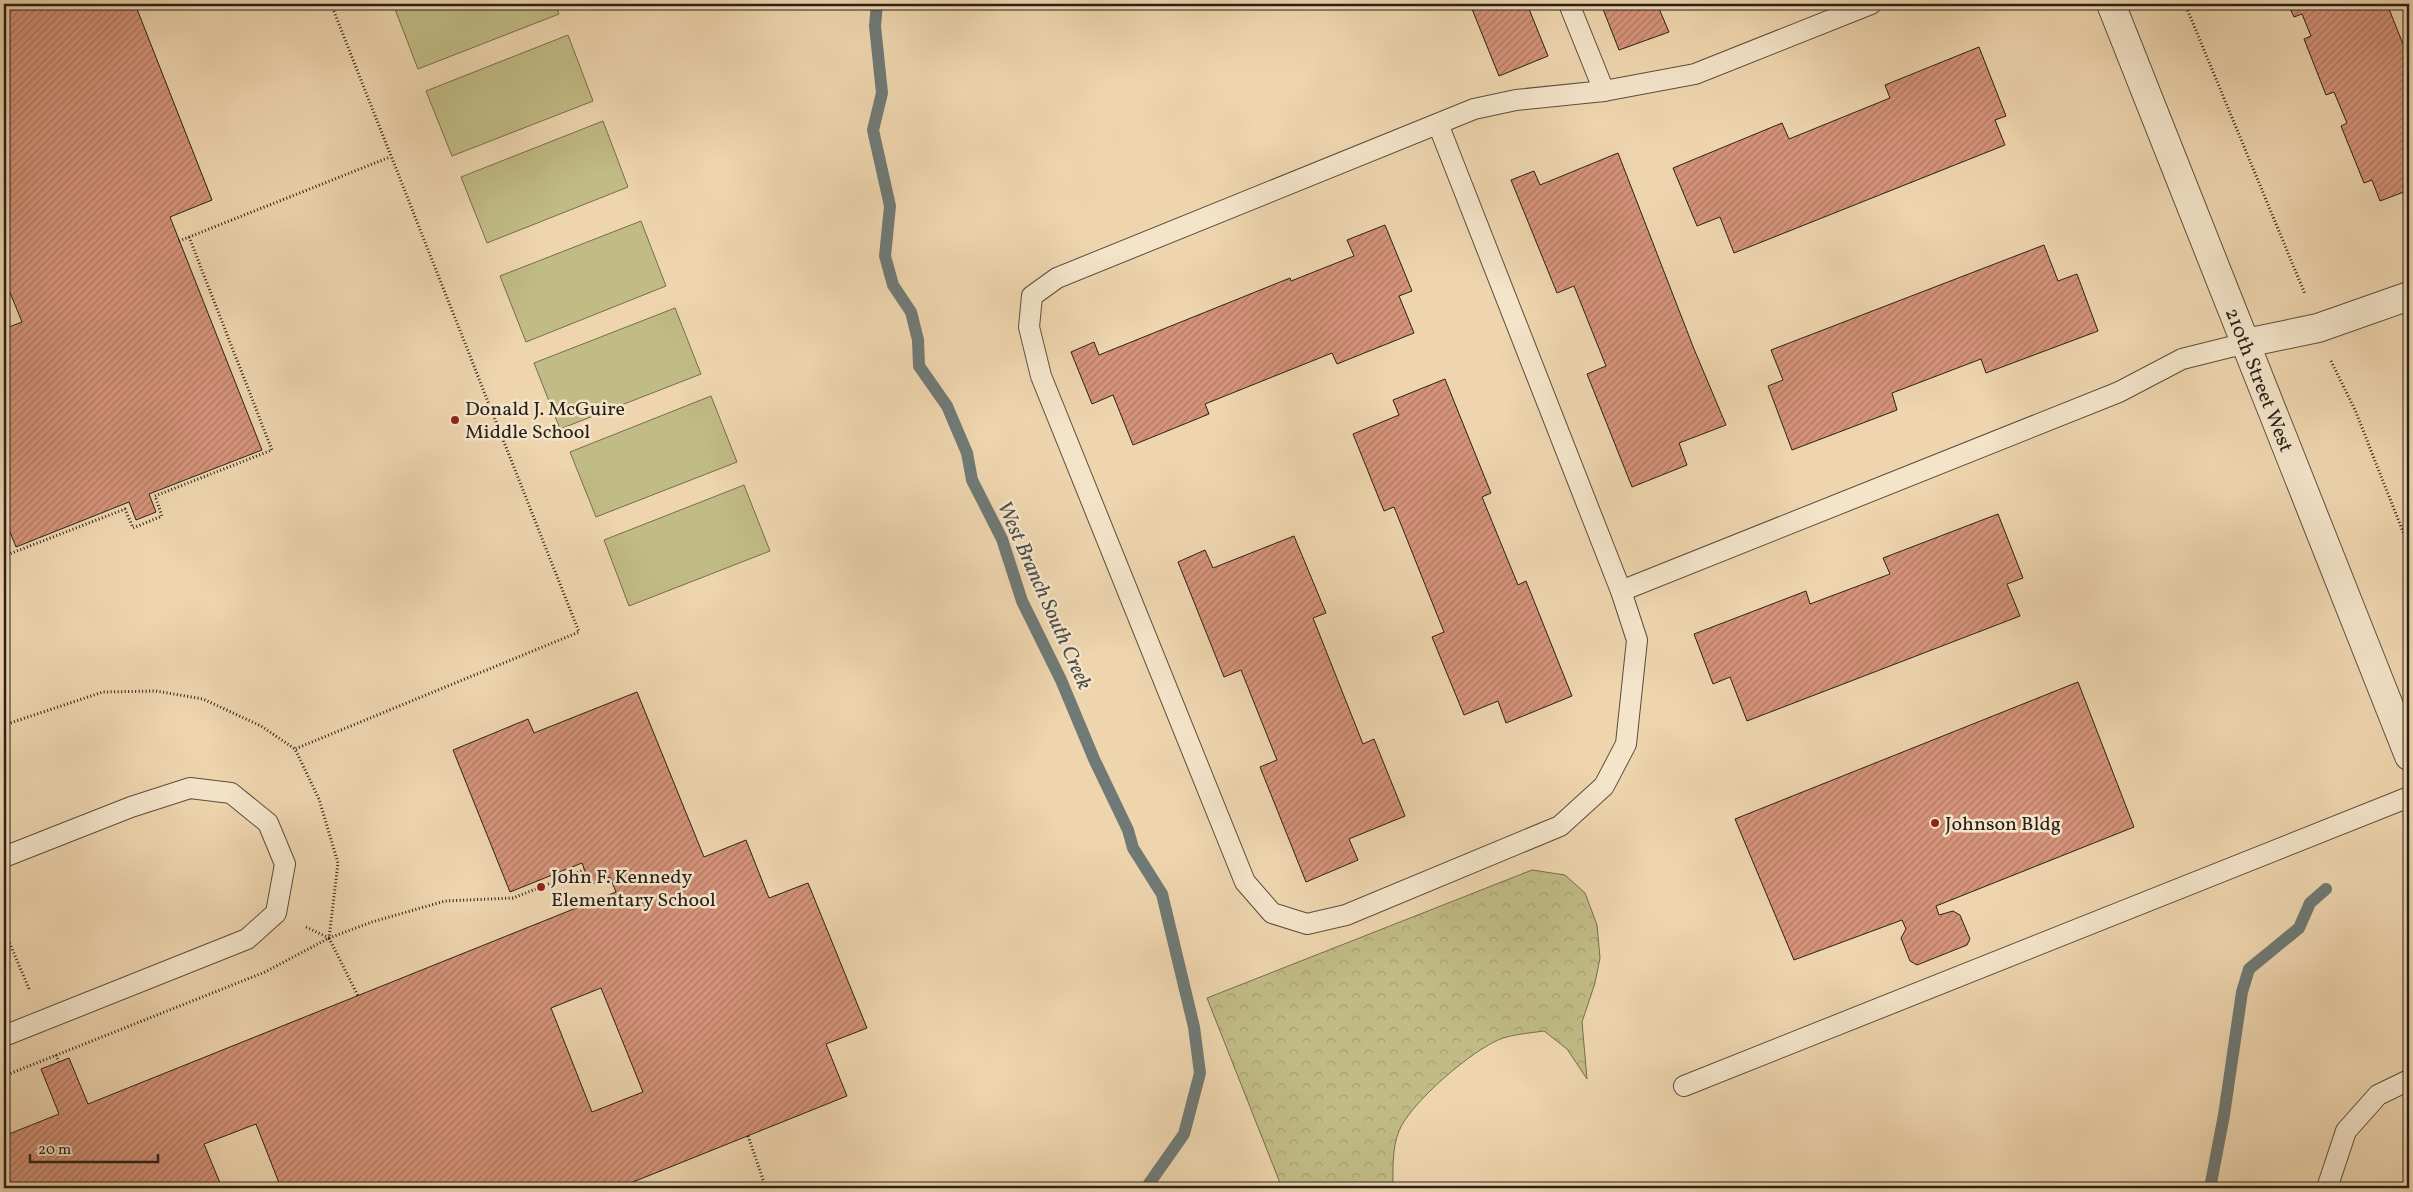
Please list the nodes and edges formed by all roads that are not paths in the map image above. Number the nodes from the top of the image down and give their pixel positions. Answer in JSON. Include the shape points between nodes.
{"nodes":[{"id":1,"x":1569,"y":4,"type":"edge"},
{"id":2,"x":1871,"y":4,"type":"edge"},
{"id":3,"x":2111,"y":4,"type":"edge"},
{"id":4,"x":1604,"y":90,"type":"junction"},
{"id":5,"x":1438,"y":124,"type":"junction"},
{"id":6,"x":2409,"y":296,"type":"edge"},
{"id":7,"x":2246,"y":342,"type":"junction"},
{"id":8,"x":1621,"y":591,"type":"junction"},
{"id":9,"x":2409,"y":756,"type":"edge"},
{"id":10,"x":2409,"y":797,"type":"edge"},
{"id":11,"x":4,"y":857,"type":"edge"},
{"id":12,"x":4,"y":1036,"type":"edge"},
{"id":13,"x":2409,"y":1080,"type":"edge"},
{"id":14,"x":1684,"y":1086,"type":"dead end"},
{"id":15,"x":2327,"y":1188,"type":"edge"}],
"edges":[{"from":1,"to":4,"type":"lane"},
{"from":2,"to":4,"type":"lane","via":[[1695,74]]},
{"from":3,"to":7,"type":"street","name":"210th Street West"},
{"from":4,"to":5,"type":"lane","via":[[1516,100],[1474,109]]},
{"from":5,"to":8,"type":"lane"},
{"from":5,"to":8,"type":"lane","via":[[1057,278],[1032,296],[1029,327],[1041,376],[1245,882],[1272,913],[1306,924],[1346,915],[1560,826],[1604,786],[1626,744],[1637,640]]},
{"from":6,"to":7,"type":"street","via":[[2318,328]]},
{"from":7,"to":8,"type":"lane","via":[[2182,359],[2119,392]]},
{"from":7,"to":9,"type":"street","name":"210th Street West"},
{"from":10,"to":14,"type":"lane"},
{"from":11,"to":12,"type":"lane","via":[[131,807],[190,788],[231,793],[268,823],[285,864],[276,913],[247,939]]},
{"from":13,"to":15,"type":"lane","via":[[2378,1095],[2346,1131]]}]}
